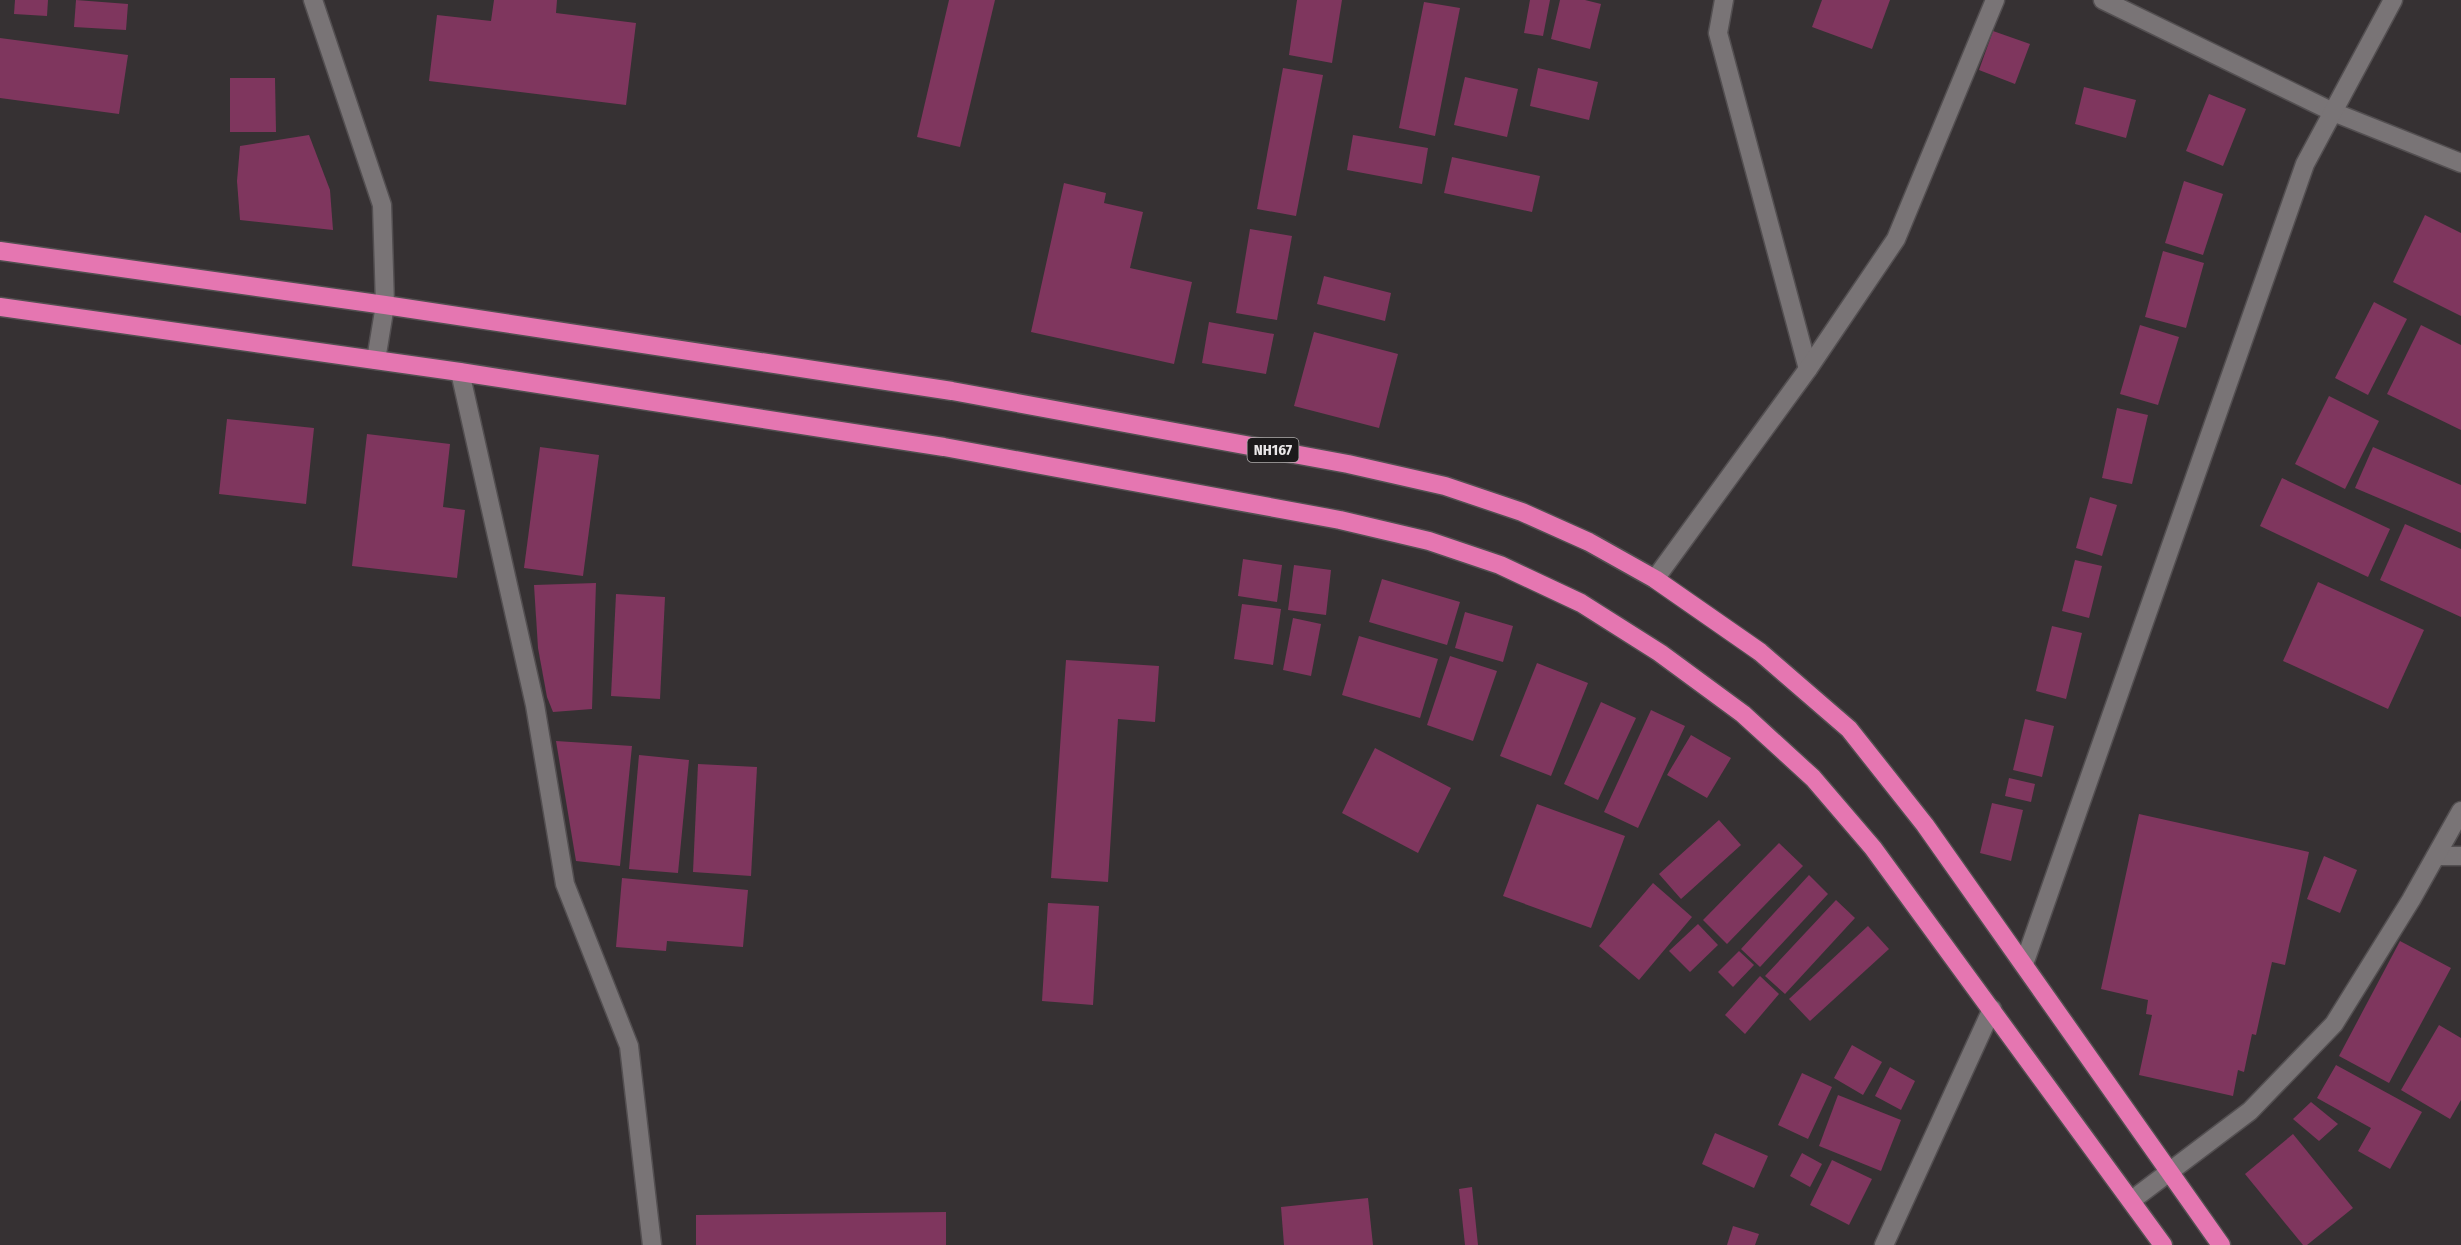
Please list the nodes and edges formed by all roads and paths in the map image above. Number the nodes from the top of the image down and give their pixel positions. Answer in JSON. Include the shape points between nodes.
{"nodes":[{"id":1,"x":313,"y":0,"type":"edge"},
{"id":2,"x":1724,"y":0,"type":"edge"},
{"id":3,"x":1995,"y":0,"type":"edge"},
{"id":4,"x":2103,"y":0,"type":"edge"},
{"id":5,"x":2393,"y":0,"type":"edge"},
{"id":6,"x":2333,"y":112,"type":"junction"},
{"id":7,"x":2461,"y":163,"type":"edge"},
{"id":8,"x":0,"y":251,"type":"edge"},
{"id":9,"x":385,"y":305,"type":"junction"},
{"id":10,"x":0,"y":307,"type":"edge"},
{"id":11,"x":376,"y":360,"type":"junction"},
{"id":12,"x":1808,"y":369,"type":"junction"},
{"id":13,"x":460,"y":372,"type":"junction"},
{"id":14,"x":1655,"y":579,"type":"junction"},
{"id":15,"x":2461,"y":811,"type":"edge"},
{"id":16,"x":2436,"y":856,"type":"junction"},
{"id":17,"x":2461,"y":856,"type":"edge"},
{"id":18,"x":2024,"y":964,"type":"junction"},
{"id":19,"x":1992,"y":1009,"type":"junction"},
{"id":20,"x":2169,"y":1173,"type":"junction"},
{"id":21,"x":2132,"y":1200,"type":"junction"},
{"id":22,"x":652,"y":1245,"type":"edge"},
{"id":23,"x":1884,"y":1245,"type":"edge"},
{"id":24,"x":2163,"y":1245,"type":"edge"},
{"id":25,"x":2221,"y":1245,"type":"edge"}],
"edges":[{"from":1,"to":9,"type":"street","via":[[382,205]]},
{"from":2,"to":12,"type":"street","via":[[1718,33]]},
{"from":3,"to":12,"type":"street","via":[[1896,239]]},
{"from":4,"to":6,"type":"street"},
{"from":5,"to":6,"type":"street"},
{"from":6,"to":7,"type":"street"},
{"from":6,"to":18,"type":"street","via":[[2305,164]]},
{"from":8,"to":9,"type":"highway","number":"NH167"},
{"from":9,"to":11,"type":"street"},
{"from":9,"to":14,"type":"highway","number":"NH167","via":[[952,391],[1348,464],[1445,486],[1522,512],[1589,542]]},
{"from":10,"to":11,"type":"highway"},
{"from":11,"to":13,"type":"highway"},
{"from":12,"to":14,"type":"street"},
{"from":13,"to":19,"type":"highway","via":[[956,449],[1340,520],[1429,541],[1500,565],[1581,603],[1660,653],[1743,714],[1813,778],[1873,848]]},
{"from":13,"to":22,"type":"street","via":[[535,705],[565,884],[629,1046]]},
{"from":14,"to":18,"type":"highway","number":"NH167","via":[[1760,652],[1849,729],[1925,825]]},
{"from":15,"to":16,"type":"street"},
{"from":16,"to":17,"type":"street"},
{"from":16,"to":20,"type":"street","via":[[2334,1024],[2250,1111]]},
{"from":18,"to":20,"type":"highway","number":"NH167"},
{"from":19,"to":21,"type":"highway"},
{"from":19,"to":23,"type":"street"},
{"from":20,"to":21,"type":"street"},
{"from":20,"to":25,"type":"highway","number":"NH167"},
{"from":21,"to":24,"type":"highway"}]}
